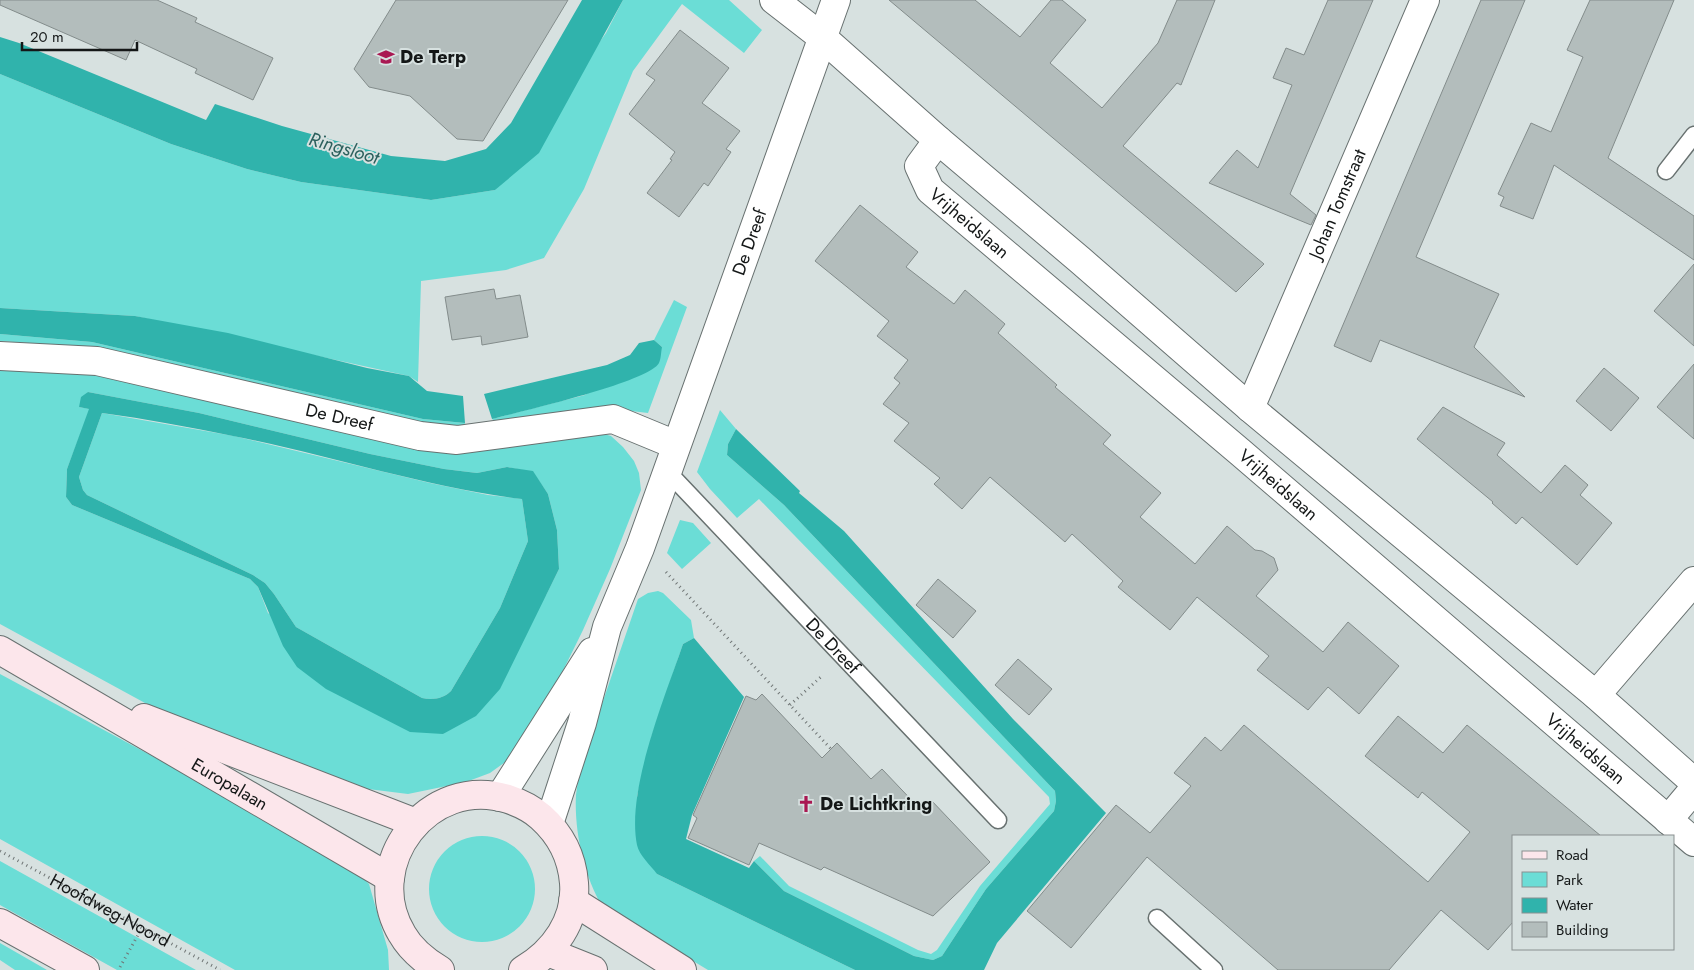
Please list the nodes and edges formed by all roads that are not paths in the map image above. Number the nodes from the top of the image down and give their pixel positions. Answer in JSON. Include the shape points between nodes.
{"nodes":[{"id":1,"x":774,"y":0,"type":"edge"},
{"id":2,"x":836,"y":0,"type":"edge"},
{"id":3,"x":1425,"y":0,"type":"edge"},
{"id":4,"x":823,"y":38,"type":"junction"},
{"id":5,"x":1694,"y":135,"type":"edge"},
{"id":6,"x":938,"y":140,"type":"junction"},
{"id":7,"x":1666,"y":171,"type":"dead end"},
{"id":8,"x":0,"y":356,"type":"edge"},
{"id":9,"x":1250,"y":408,"type":"junction"},
{"id":10,"x":676,"y":445,"type":"junction"},
{"id":11,"x":668,"y":471,"type":"junction"},
{"id":12,"x":1694,"y":582,"type":"edge"},
{"id":13,"x":607,"y":627,"type":"junction"},
{"id":14,"x":0,"y":650,"type":"edge"},
{"id":15,"x":70,"y":690,"type":"junction"},
{"id":16,"x":1596,"y":695,"type":"junction"},
{"id":17,"x":1694,"y":782,"type":"edge"},
{"id":18,"x":1694,"y":789,"type":"edge"},
{"id":19,"x":500,"y":796,"type":"junction"},
{"id":20,"x":998,"y":820,"type":"dead end"},
{"id":21,"x":1668,"y":820,"type":"junction"},
{"id":22,"x":416,"y":823,"type":"junction"},
{"id":23,"x":549,"y":824,"type":"junction"},
{"id":24,"x":1694,"y":842,"type":"edge"},
{"id":25,"x":390,"y":878,"type":"junction"},
{"id":26,"x":573,"y":901,"type":"junction"},
{"id":27,"x":1157,"y":918,"type":"dead end"},
{"id":28,"x":0,"y":923,"type":"edge"},
{"id":29,"x":548,"y":952,"type":"junction"},
{"id":30,"x":410,"y":960,"type":"edge"},
{"id":31,"x":86,"y":970,"type":"edge"},
{"id":32,"x":440,"y":970,"type":"edge"},
{"id":33,"x":523,"y":970,"type":"edge"},
{"id":34,"x":593,"y":970,"type":"edge"},
{"id":35,"x":682,"y":970,"type":"edge"},
{"id":36,"x":1214,"y":970,"type":"edge"}],
"edges":[{"from":1,"to":4,"type":"street"},
{"from":2,"to":4,"type":"street","name":"De Dreef"},
{"from":3,"to":9,"type":"street","name":"Johan Tomstraat"},
{"from":4,"to":6,"type":"street"},
{"from":4,"to":10,"type":"street","name":"De Dreef"},
{"from":5,"to":7,"type":"lane"},
{"from":6,"to":9,"type":"street"},
{"from":6,"to":21,"type":"street","name":"Vrijheidslaan","via":[[919,166],[930,190]]},
{"from":8,"to":10,"type":"street","name":"De Dreef","via":[[97,361],[420,436],[457,440],[613,420]]},
{"from":9,"to":16,"type":"street"},
{"from":10,"to":11,"type":"street","name":"De Dreef"},
{"from":11,"to":13,"type":"street","name":"De Dreef"},
{"from":11,"to":20,"type":"lane","name":"De Dreef"},
{"from":12,"to":16,"type":"street"},
{"from":13,"to":19,"type":"street","name":"De Dreef"},
{"from":13,"to":23,"type":"street","name":"De Dreef","via":[[582,723]]},
{"from":14,"to":15,"type":"main road","name":"Europalaan"},
{"from":15,"to":22,"type":"main road","name":"Europalaan"},
{"from":15,"to":25,"type":"main road","name":"Europalaan"},
{"from":16,"to":17,"type":"street"},
{"from":18,"to":21,"type":"street"},
{"from":19,"to":22,"type":"main road","via":[[454,799],[440,804]]},
{"from":19,"to":23,"type":"main road","via":[[518,802]]},
{"from":21,"to":24,"type":"street","name":"Vrijheidslaan"},
{"from":22,"to":25,"type":"main road","via":[[398,848]]},
{"from":23,"to":26,"type":"main road","via":[[567,852],[574,884]]},
{"from":25,"to":30,"type":"main road","via":[[394,916]]},
{"from":26,"to":29,"type":"main road","via":[[560,936]]},
{"from":26,"to":35,"type":"main road"},
{"from":27,"to":36,"type":"lane"},
{"from":28,"to":31,"type":"main road"},
{"from":29,"to":33,"type":"main road"},
{"from":29,"to":34,"type":"main road"},
{"from":30,"to":32,"type":"main road","via":[[427,962]]}]}
